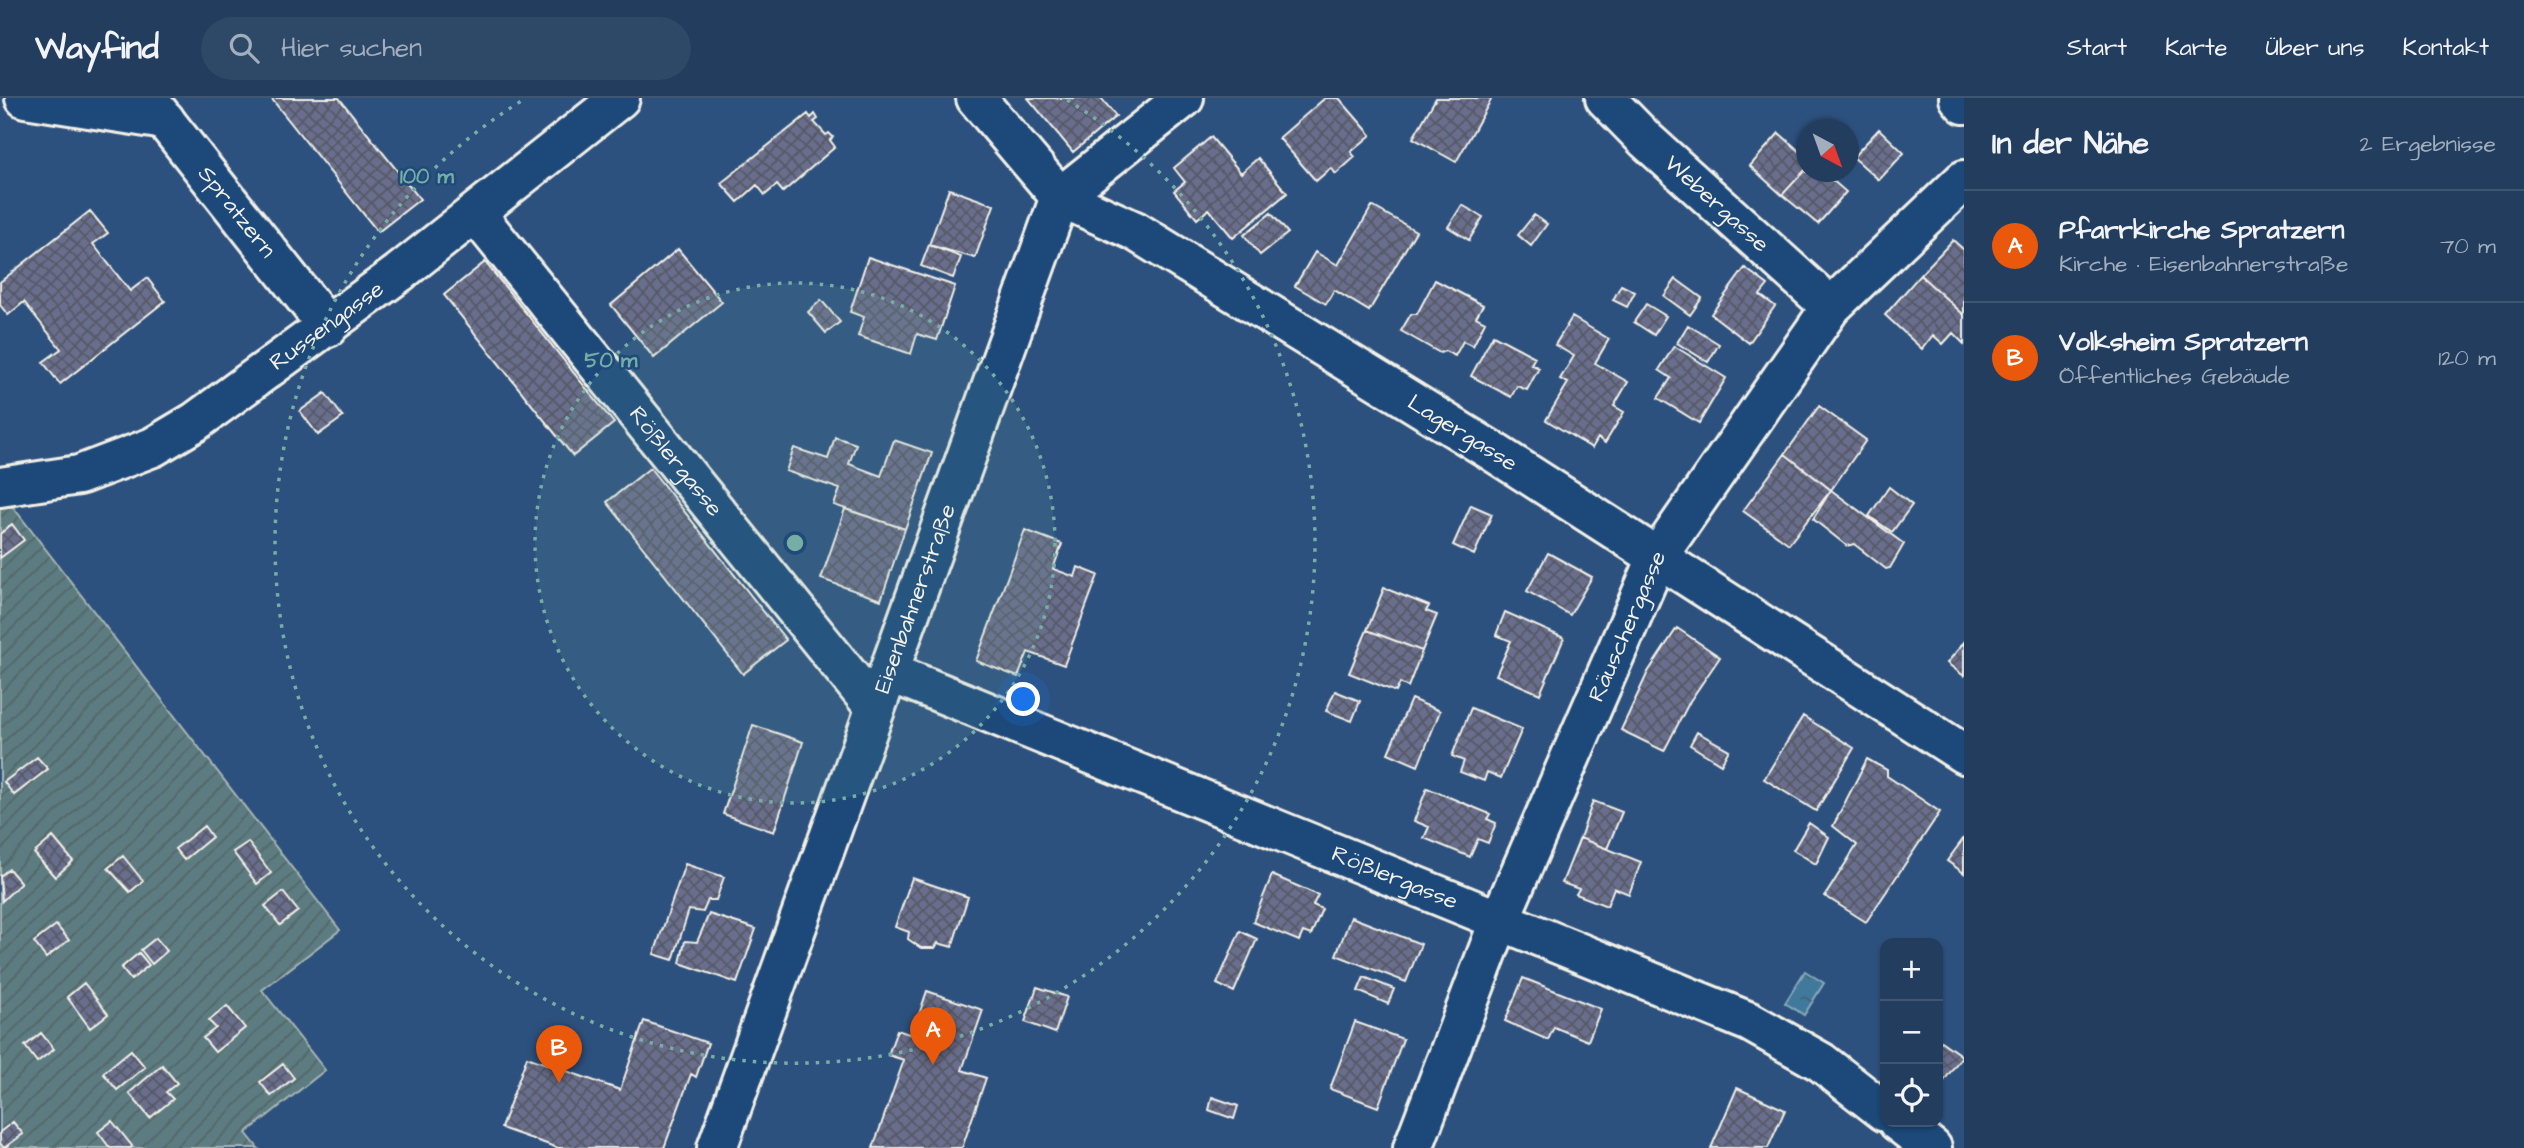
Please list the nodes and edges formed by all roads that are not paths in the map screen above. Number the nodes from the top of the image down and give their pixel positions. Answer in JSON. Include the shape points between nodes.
{"nodes":[{"id":1,"x":25,"y":98,"type":"edge"},
{"id":2,"x":620,"y":98,"type":"edge"},
{"id":3,"x":976,"y":98,"type":"edge"},
{"id":4,"x":1184,"y":98,"type":"edge"},
{"id":5,"x":1605,"y":98,"type":"edge"},
{"id":6,"x":1959,"y":98,"type":"edge"},
{"id":7,"x":1964,"y":104,"type":"edge"},
{"id":8,"x":156,"y":109,"type":"edge"},
{"id":9,"x":1964,"y":180,"type":"edge"},
{"id":10,"x":1060,"y":197,"type":"junction"},
{"id":11,"x":476,"y":214,"type":"junction"},
{"id":12,"x":1831,"y":307,"type":"junction"},
{"id":13,"x":328,"y":327,"type":"junction"},
{"id":14,"x":0,"y":487,"type":"edge"},
{"id":15,"x":1658,"y":556,"type":"junction"},
{"id":16,"x":889,"y":673,"type":"junction"},
{"id":17,"x":876,"y":708,"type":"junction"},
{"id":18,"x":1964,"y":754,"type":"edge"},
{"id":19,"x":1500,"y":919,"type":"junction"},
{"id":20,"x":1880,"y":1108,"type":"edge"},
{"id":21,"x":1905,"y":1127,"type":"edge"},
{"id":22,"x":716,"y":1148,"type":"edge"},
{"id":23,"x":1413,"y":1148,"type":"edge"},
{"id":24,"x":1932,"y":1148,"type":"edge"}],
"edges":[{"from":1,"to":8,"type":"street"},
{"from":2,"to":11,"type":"street","name":"Russengasse"},
{"from":3,"to":10,"type":"street","name":"Lagergasse"},
{"from":4,"to":10,"type":"street"},
{"from":5,"to":12,"type":"street","name":"Webergasse"},
{"from":6,"to":7,"type":"street"},
{"from":8,"to":13,"type":"street","name":"Spratzern"},
{"from":9,"to":12,"type":"street","name":"Räuschergasse"},
{"from":10,"to":15,"type":"street","name":"Lagergasse","via":[[1135,230]]},
{"from":10,"to":16,"type":"street","name":"Eisenbahnerstraße"},
{"from":11,"to":13,"type":"street","name":"Russengasse"},
{"from":11,"to":17,"type":"street","name":"Rößlergasse"},
{"from":12,"to":15,"type":"street","name":"Räuschergasse"},
{"from":13,"to":14,"type":"street","name":"Russengasse","via":[[153,447],[79,475]]},
{"from":15,"to":18,"type":"street","name":"Lagergasse"},
{"from":15,"to":19,"type":"street","name":"Räuschergasse"},
{"from":16,"to":17,"type":"street","name":"Eisenbahnerstraße"},
{"from":16,"to":19,"type":"street","name":"Rößlergasse"},
{"from":17,"to":22,"type":"street","name":"Eisenbahnerstraße"},
{"from":19,"to":20,"type":"street","name":"Rößlergasse","via":[[1750,1022],[1821,1062]]},
{"from":19,"to":23,"type":"street","name":"Räuschergasse"},
{"from":21,"to":24,"type":"street"}]}
